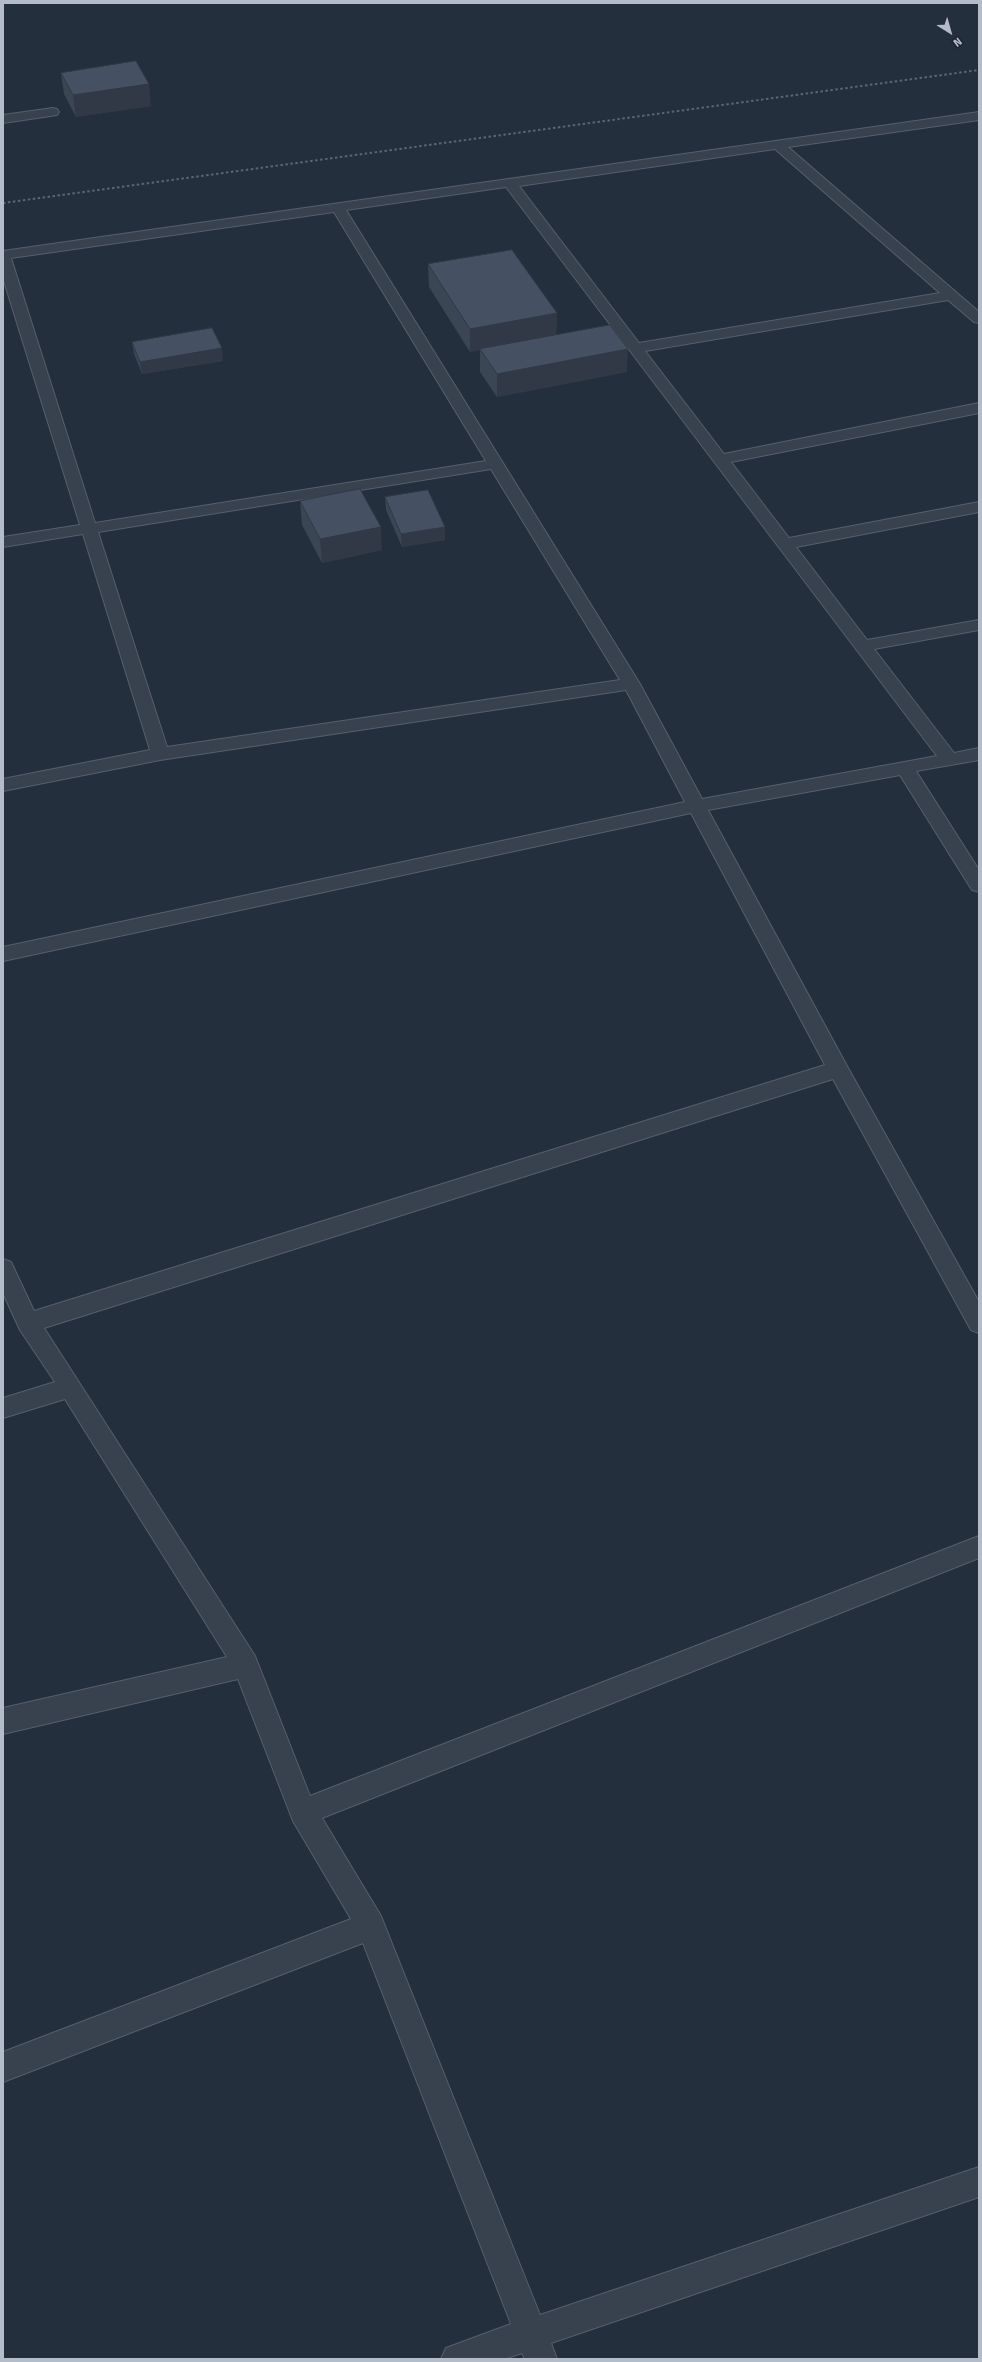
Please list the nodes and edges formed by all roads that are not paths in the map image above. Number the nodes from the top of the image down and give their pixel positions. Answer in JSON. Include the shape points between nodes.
{"nodes":[{"id":1,"x":53,"y":112,"type":"dead end"},
{"id":2,"x":979,"y":116,"type":"edge"},
{"id":3,"x":3,"y":119,"type":"edge"},
{"id":4,"x":777,"y":144,"type":"junction"},
{"id":5,"x":510,"y":183,"type":"junction"},
{"id":6,"x":338,"y":208,"type":"junction"},
{"id":7,"x":3,"y":256,"type":"edge"},
{"id":8,"x":951,"y":295,"type":"junction"},
{"id":9,"x":979,"y":319,"type":"edge"},
{"id":10,"x":636,"y":348,"type":"junction"},
{"id":11,"x":979,"y":408,"type":"edge"},
{"id":12,"x":721,"y":459,"type":"junction"},
{"id":13,"x":496,"y":464,"type":"junction"},
{"id":14,"x":979,"y":506,"type":"edge"},
{"id":15,"x":89,"y":529,"type":"junction"},
{"id":16,"x":3,"y":542,"type":"edge"},
{"id":17,"x":786,"y":544,"type":"junction"},
{"id":18,"x":979,"y":625,"type":"edge"},
{"id":19,"x":863,"y":646,"type":"junction"},
{"id":20,"x":631,"y":684,"type":"junction"},
{"id":21,"x":160,"y":754,"type":"junction"},
{"id":22,"x":979,"y":754,"type":"edge"},
{"id":23,"x":949,"y":759,"type":"junction"},
{"id":24,"x":904,"y":767,"type":"junction"},
{"id":25,"x":3,"y":785,"type":"edge"},
{"id":26,"x":695,"y":806,"type":"junction"},
{"id":27,"x":979,"y":885,"type":"edge"},
{"id":28,"x":3,"y":954,"type":"edge"},
{"id":29,"x":838,"y":1069,"type":"junction"},
{"id":30,"x":3,"y":1268,"type":"edge"},
{"id":31,"x":28,"y":1323,"type":"junction"},
{"id":32,"x":979,"y":1324,"type":"edge"},
{"id":33,"x":71,"y":1387,"type":"junction"},
{"id":34,"x":3,"y":1408,"type":"edge"},
{"id":35,"x":979,"y":1547,"type":"edge"},
{"id":36,"x":246,"y":1665,"type":"junction"},
{"id":37,"x":3,"y":1721,"type":"edge"},
{"id":38,"x":303,"y":1812,"type":"junction"},
{"id":39,"x":371,"y":1926,"type":"junction"},
{"id":40,"x":3,"y":2067,"type":"edge"},
{"id":41,"x":979,"y":2182,"type":"edge"},
{"id":42,"x":536,"y":2346,"type":"edge"},
{"id":43,"x":457,"y":2359,"type":"edge"}],
"edges":[{"from":1,"to":3,"type":"street"},
{"from":2,"to":4,"type":"street"},
{"from":4,"to":5,"type":"street"},
{"from":4,"to":8,"type":"street"},
{"from":5,"to":6,"type":"street"},
{"from":5,"to":10,"type":"street"},
{"from":6,"to":7,"type":"street"},
{"from":6,"to":13,"type":"street"},
{"from":7,"to":15,"type":"street"},
{"from":8,"to":9,"type":"street"},
{"from":8,"to":10,"type":"street"},
{"from":10,"to":12,"type":"street"},
{"from":11,"to":12,"type":"street"},
{"from":12,"to":17,"type":"street"},
{"from":13,"to":15,"type":"street"},
{"from":13,"to":20,"type":"street"},
{"from":14,"to":17,"type":"street"},
{"from":15,"to":16,"type":"street"},
{"from":15,"to":21,"type":"street"},
{"from":17,"to":19,"type":"street"},
{"from":18,"to":19,"type":"street"},
{"from":19,"to":23,"type":"street"},
{"from":20,"to":21,"type":"street"},
{"from":20,"to":26,"type":"street"},
{"from":21,"to":25,"type":"street"},
{"from":22,"to":23,"type":"street"},
{"from":23,"to":24,"type":"street"},
{"from":24,"to":26,"type":"street"},
{"from":24,"to":27,"type":"street"},
{"from":26,"to":28,"type":"street"},
{"from":26,"to":29,"type":"street"},
{"from":29,"to":31,"type":"street"},
{"from":29,"to":32,"type":"street"},
{"from":30,"to":31,"type":"street"},
{"from":31,"to":33,"type":"street"},
{"from":33,"to":34,"type":"street"},
{"from":33,"to":36,"type":"street"},
{"from":35,"to":38,"type":"street"},
{"from":36,"to":37,"type":"street"},
{"from":36,"to":38,"type":"street"},
{"from":38,"to":39,"type":"street"},
{"from":39,"to":40,"type":"street"},
{"from":39,"to":42,"type":"street"},
{"from":41,"to":42,"type":"street"},
{"from":42,"to":43,"type":"street"}]}
